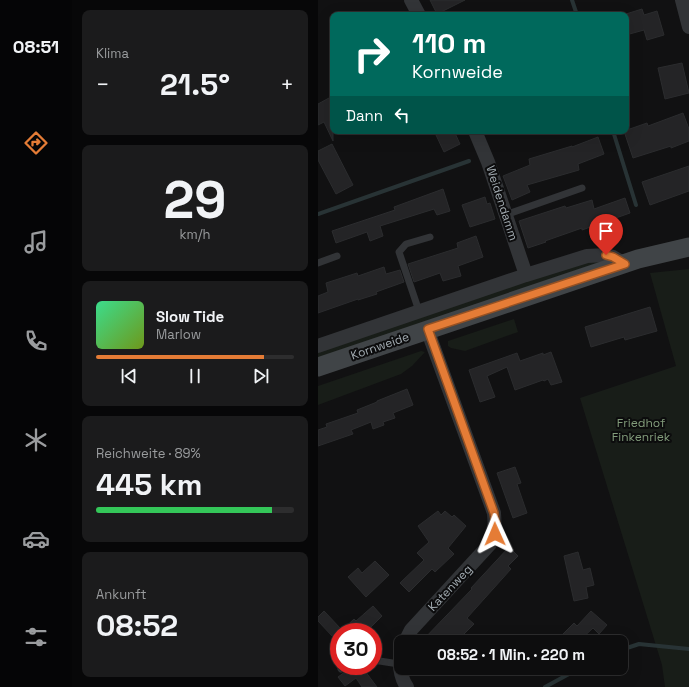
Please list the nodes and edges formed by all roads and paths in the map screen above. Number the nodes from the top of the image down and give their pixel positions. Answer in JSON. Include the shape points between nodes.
{"nodes":[{"id":1,"x":411,"y":0,"type":"edge"},
{"id":2,"x":682,"y":0,"type":"edge"},
{"id":3,"x":417,"y":12,"type":"edge"},
{"id":4,"x":689,"y":27,"type":"edge"},
{"id":5,"x":476,"y":134,"type":"edge"},
{"id":6,"x":582,"y":188,"type":"dead end"},
{"id":7,"x":506,"y":215,"type":"junction"},
{"id":8,"x":689,"y":234,"type":"edge"},
{"id":9,"x":430,"y":237,"type":"dead end"},
{"id":10,"x":689,"y":247,"type":"edge"},
{"id":11,"x":337,"y":256,"type":"dead end"},
{"id":12,"x":632,"y":262,"type":"junction"},
{"id":13,"x":318,"y":263,"type":"edge"},
{"id":14,"x":526,"y":275,"type":"junction"},
{"id":15,"x":419,"y":311,"type":"junction"},
{"id":16,"x":428,"y":329,"type":"junction"},
{"id":17,"x":318,"y":346,"type":"edge"},
{"id":18,"x":318,"y":367,"type":"edge"},
{"id":19,"x":408,"y":635,"type":"edge"},
{"id":20,"x":394,"y":658,"type":"edge"},
{"id":21,"x":382,"y":659,"type":"edge"},
{"id":22,"x":403,"y":675,"type":"edge"},
{"id":23,"x":407,"y":687,"type":"edge"}],
"edges":[{"from":1,"to":3,"type":"street"},
{"from":2,"to":4,"type":"street"},
{"from":5,"to":7,"type":"street","name":"Weidendamm"},
{"from":6,"to":7,"type":"lane"},
{"from":7,"to":14,"type":"street","name":"Weidendamm"},
{"from":8,"to":12,"type":"main road","name":"Kornweide","via":[[660,246]]},
{"from":9,"to":15,"type":"lane","via":[[406,244],[399,252]]},
{"from":10,"to":12,"type":"main road","name":"Kornweide"},
{"from":11,"to":13,"type":"lane"},
{"from":12,"to":14,"type":"street","name":"Kornweide","via":[[598,255],[586,256]]},
{"from":12,"to":16,"type":"main road","name":"Kornweide"},
{"from":14,"to":15,"type":"street","name":"Kornweide"},
{"from":15,"to":17,"type":"street","name":"Kornweide"},
{"from":16,"to":18,"type":"main road","name":"Kornweide"},
{"from":16,"to":19,"type":"street","name":"Katenweg","via":[[494,513],[496,526],[490,544]]},
{"from":20,"to":21,"type":"lane"},
{"from":22,"to":23,"type":"street"}]}
